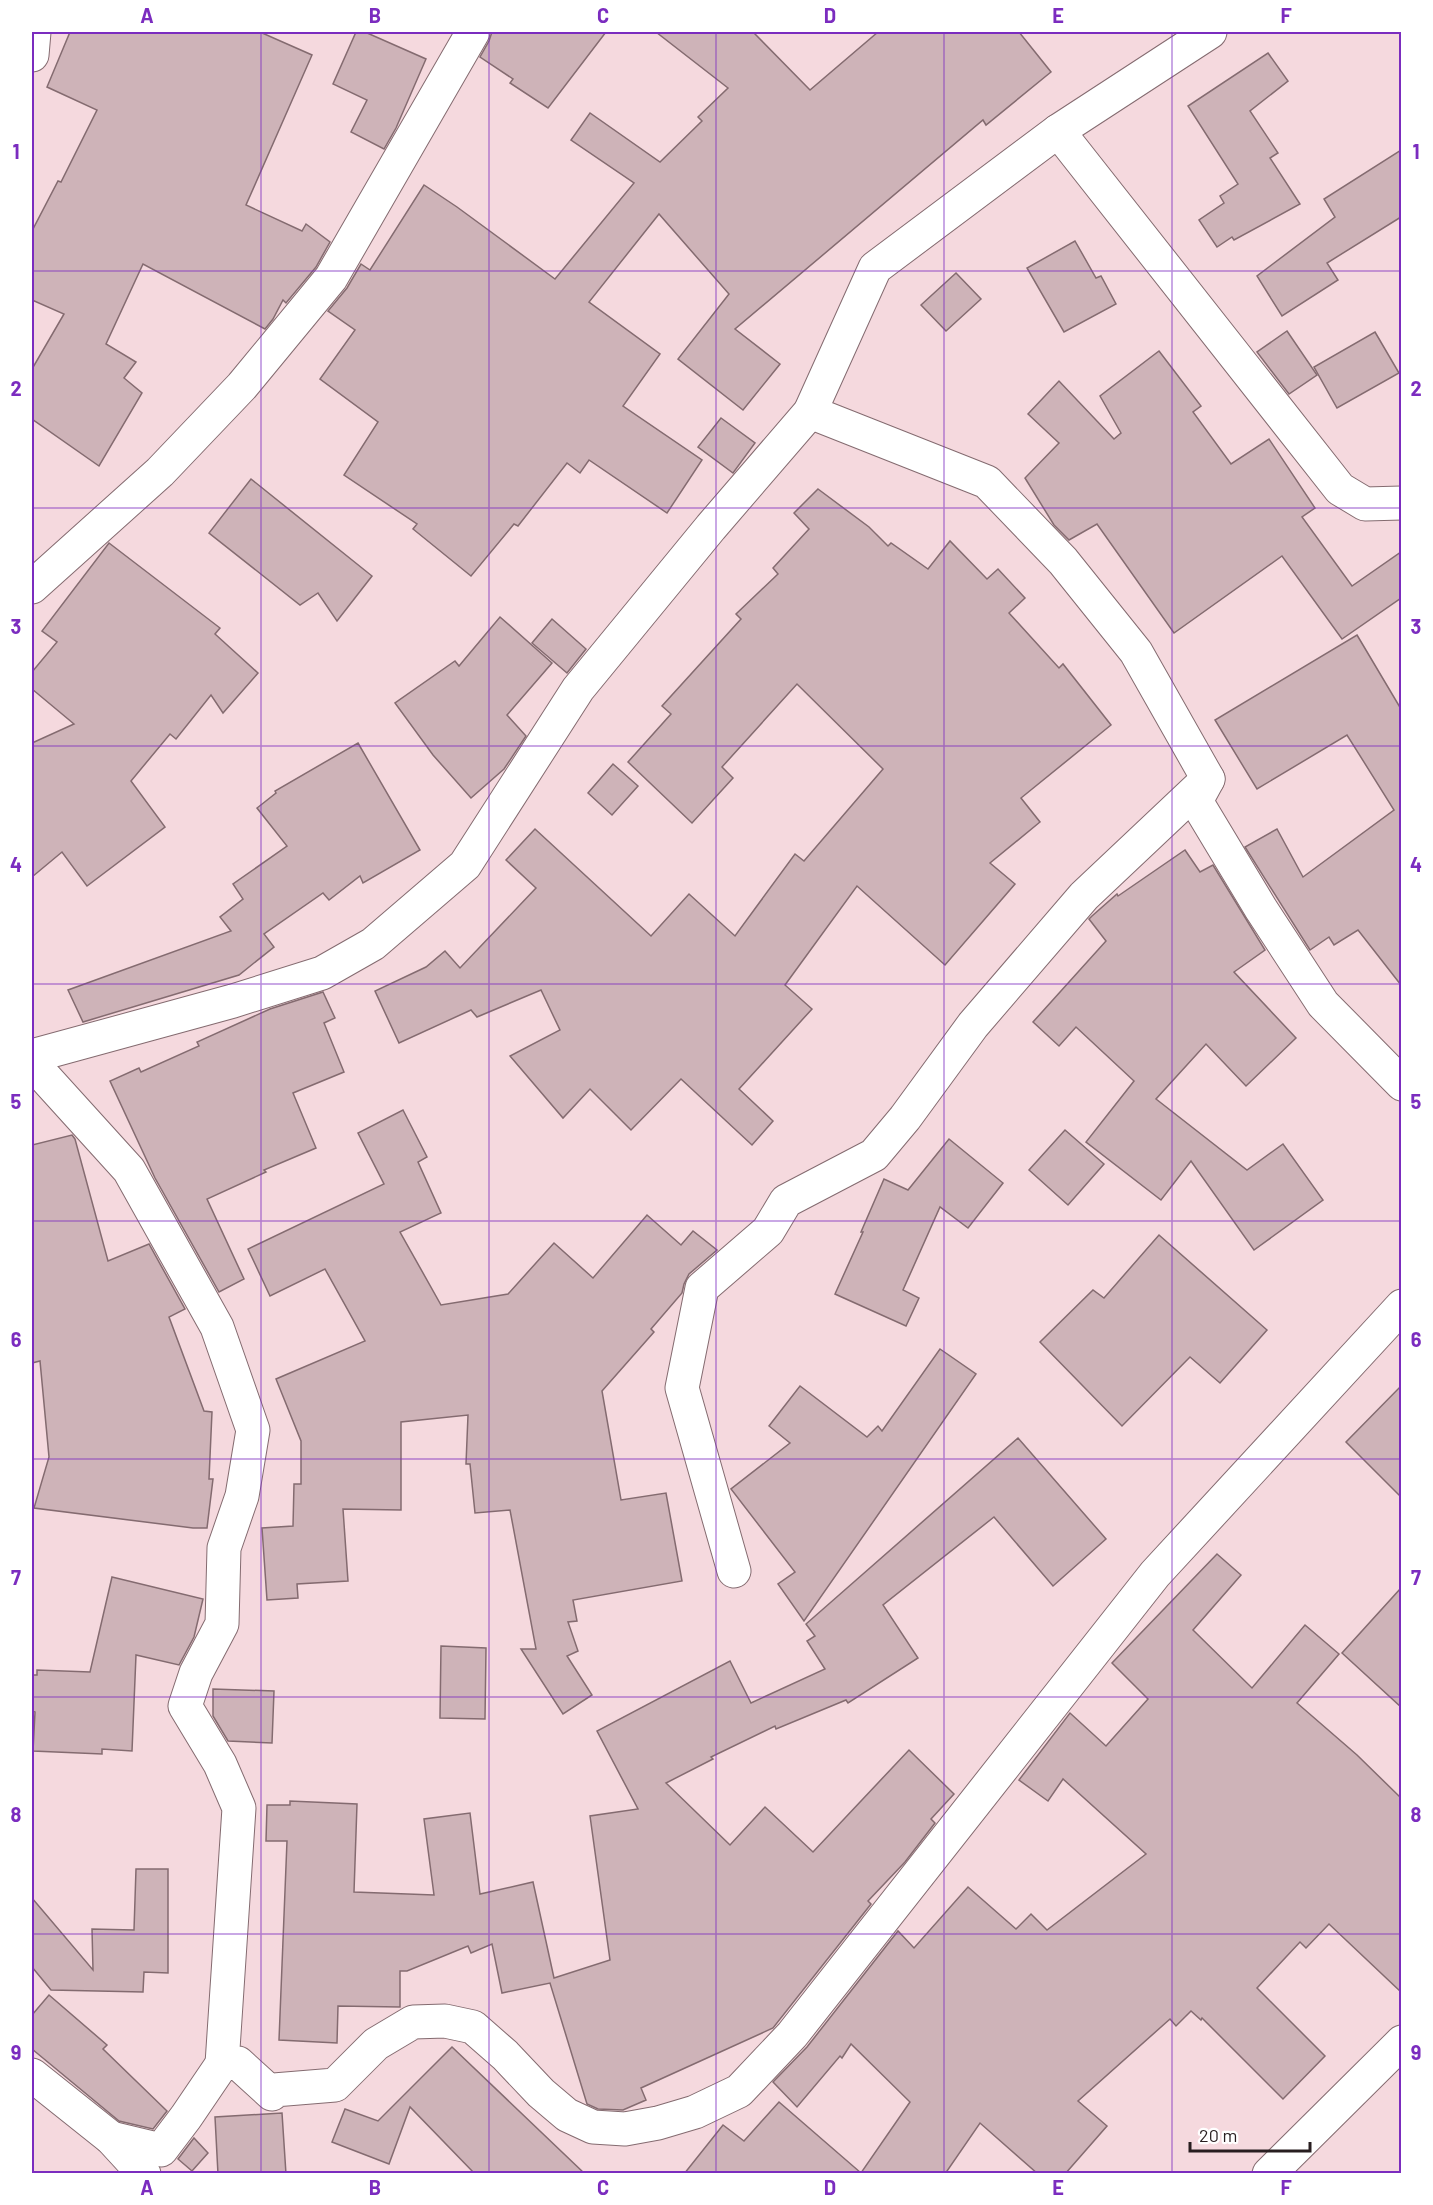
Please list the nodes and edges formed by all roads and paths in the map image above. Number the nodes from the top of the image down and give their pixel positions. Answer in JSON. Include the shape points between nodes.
{"nodes":[{"id":1,"x":34,"y":32,"type":"edge"},
{"id":2,"x":473,"y":32,"type":"edge"},
{"id":3,"x":1210,"y":32,"type":"edge"},
{"id":4,"x":32,"y":55,"type":"edge"},
{"id":5,"x":1058,"y":131,"type":"junction"},
{"id":6,"x":810,"y":412,"type":"junction"},
{"id":7,"x":1401,"y":503,"type":"edge"},
{"id":8,"x":32,"y":587,"type":"edge"},
{"id":9,"x":1208,"y":779,"type":"junction"},
{"id":10,"x":32,"y":1056,"type":"edge"},
{"id":11,"x":32,"y":1063,"type":"edge"},
{"id":12,"x":1401,"y":1084,"type":"edge"},
{"id":13,"x":1401,"y":1306,"type":"edge"},
{"id":14,"x":734,"y":1571,"type":"dead end"},
{"id":15,"x":1401,"y":2042,"type":"edge"},
{"id":16,"x":222,"y":2064,"type":"junction"},
{"id":17,"x":32,"y":2075,"type":"edge"},
{"id":18,"x":111,"y":2138,"type":"junction"},
{"id":19,"x":144,"y":2174,"type":"edge"},
{"id":20,"x":1269,"y":2174,"type":"edge"}],
"edges":[{"from":1,"to":4,"type":"street"},
{"from":2,"to":8,"type":"street","via":[[330,278],[242,386],[160,472]]},
{"from":3,"to":5,"type":"street"},
{"from":5,"to":6,"type":"street","via":[[874,268]]},
{"from":5,"to":7,"type":"street","via":[[1340,489],[1365,504]]},
{"from":6,"to":9,"type":"street","via":[[987,482],[1063,561],[1136,652]]},
{"from":6,"to":10,"type":"street","via":[[578,689],[465,866],[373,944],[322,973]]},
{"from":9,"to":12,"type":"street","via":[[1196,801],[1261,909],[1323,1004]]},
{"from":9,"to":14,"type":"street","via":[[1084,896],[973,1025],[874,1155],[786,1201],[768,1232],[702,1288],[682,1388]]},
{"from":11,"to":16,"type":"street","via":[[129,1170],[218,1327],[252,1430],[242,1496],[224,1548],[222,1624],[196,1673],[185,1706],[220,1764],[239,1808]]},
{"from":13,"to":16,"type":"street","via":[[1155,1574],[792,2035],[740,2091],[695,2112],[658,2123],[624,2129],[593,2127],[567,2115],[473,2027],[445,2021],[413,2022],[376,2044],[335,2085],[274,2090],[272,2094],[238,2063]]},
{"from":15,"to":20,"type":"street"},
{"from":16,"to":18,"type":"street","via":[[161,2150]]},
{"from":17,"to":18,"type":"street"},
{"from":18,"to":19,"type":"street"}]}
